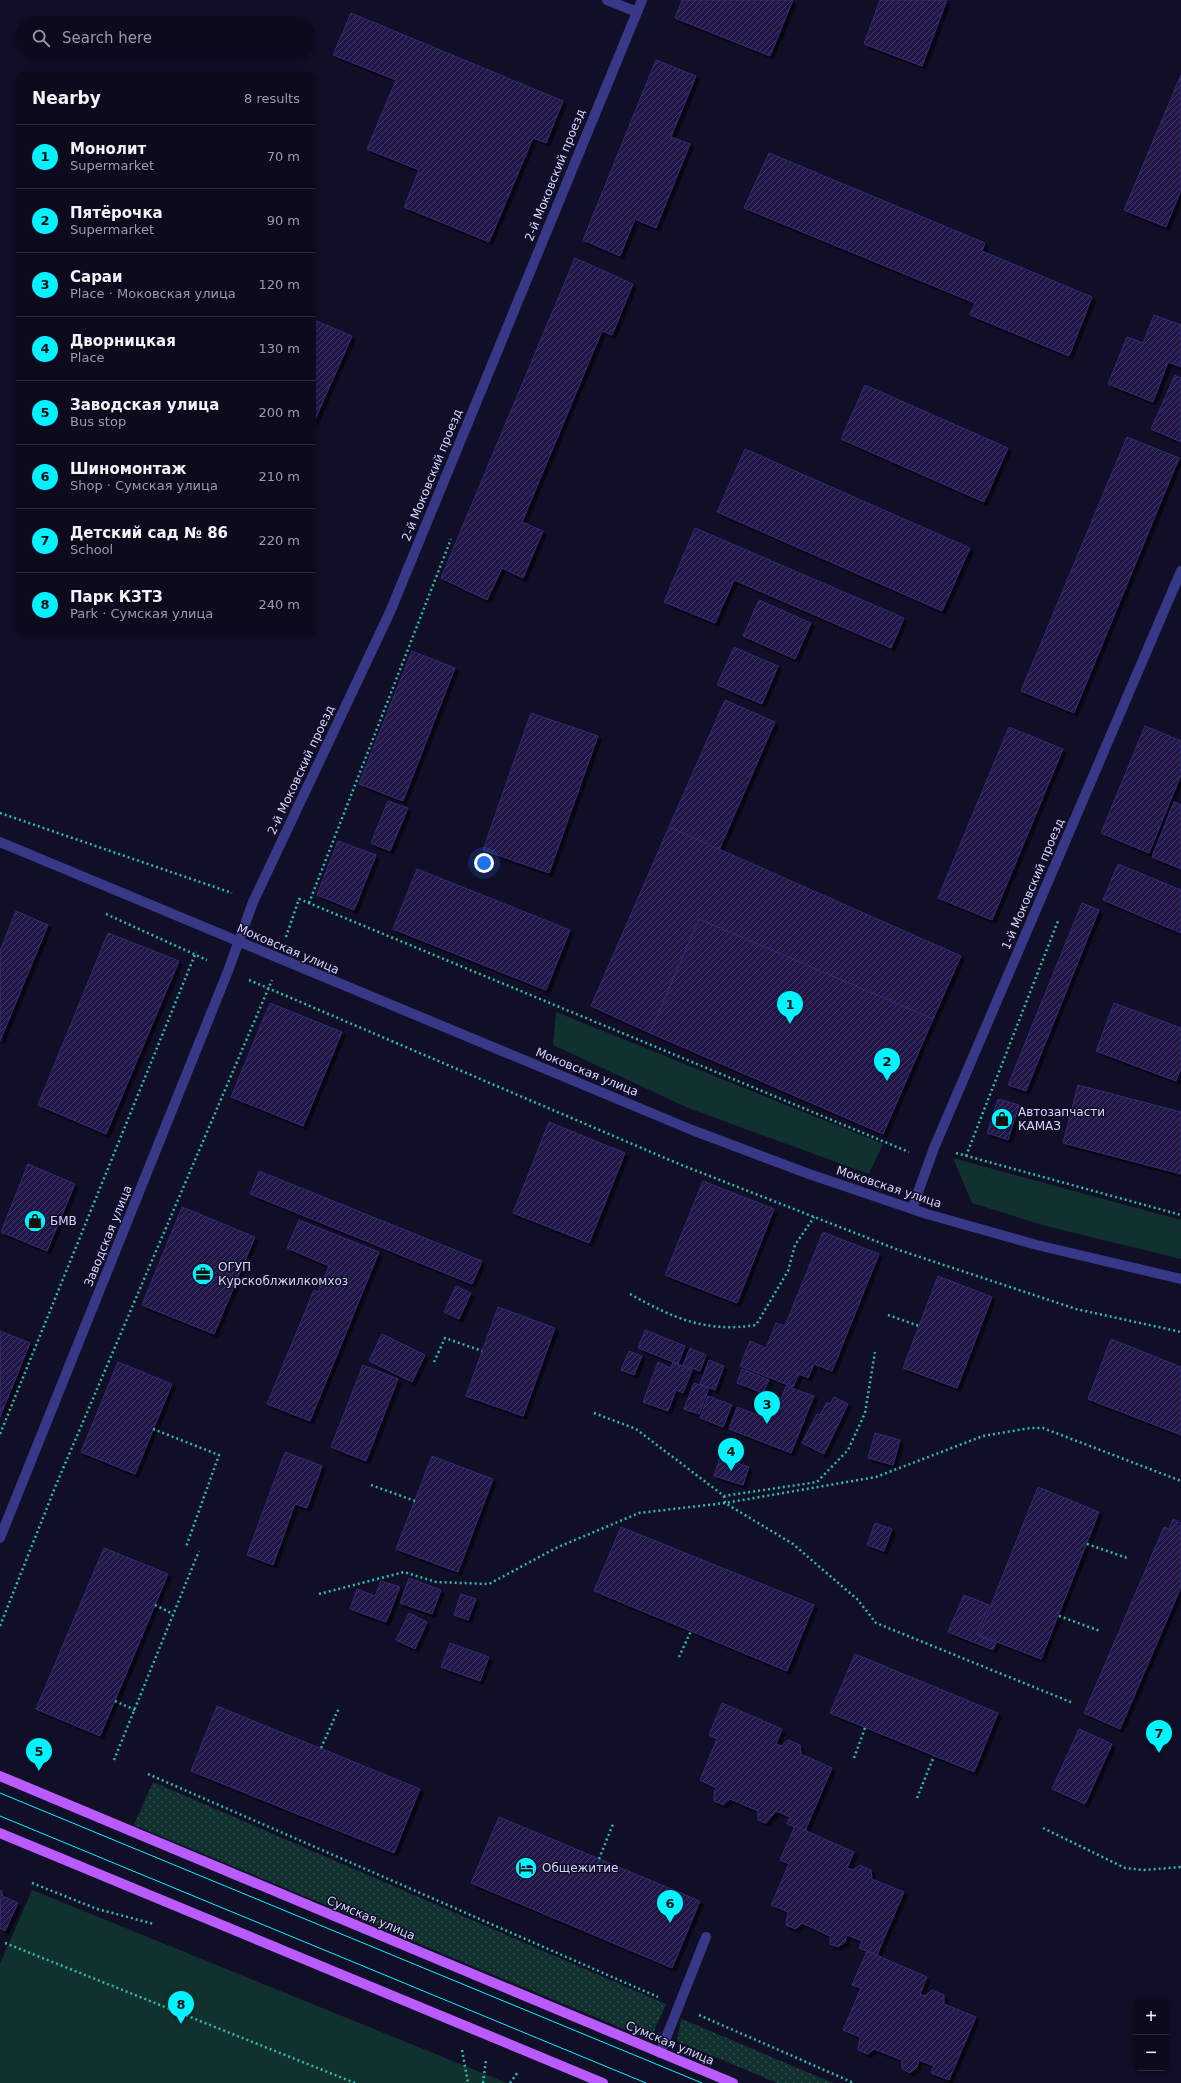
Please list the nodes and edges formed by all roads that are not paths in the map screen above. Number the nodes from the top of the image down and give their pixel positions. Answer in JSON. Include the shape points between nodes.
{"nodes":[{"id":1,"x":607,"y":0,"type":"edge"},
{"id":2,"x":642,"y":0,"type":"edge"},
{"id":3,"x":637,"y":12,"type":"junction"},
{"id":4,"x":1181,"y":571,"type":"edge"},
{"id":5,"x":0,"y":842,"type":"edge"},
{"id":6,"x":238,"y":942,"type":"junction"},
{"id":7,"x":912,"y":1209,"type":"junction"},
{"id":8,"x":1181,"y":1279,"type":"edge"},
{"id":9,"x":0,"y":1538,"type":"edge"},
{"id":10,"x":0,"y":1776,"type":"edge"},
{"id":11,"x":0,"y":1833,"type":"edge"},
{"id":12,"x":706,"y":1937,"type":"dead end"},
{"id":13,"x":660,"y":2053,"type":"junction"},
{"id":14,"x":603,"y":2083,"type":"edge"},
{"id":15,"x":733,"y":2083,"type":"edge"}],
"edges":[{"from":1,"to":3,"type":"street"},
{"from":2,"to":3,"type":"street","name":"2-й Моковский проезд"},
{"from":3,"to":6,"type":"street","name":"2-й Моковский проезд","via":[[390,612],[253,902]]},
{"from":4,"to":7,"type":"street","name":"1-й Моковский проезд","via":[[934,1148]]},
{"from":5,"to":6,"type":"street","name":"Моковская улица"},
{"from":6,"to":7,"type":"street","name":"Моковская улица","via":[[692,1130]]},
{"from":6,"to":9,"type":"street","name":"Заводская улица"},
{"from":7,"to":8,"type":"street","name":"Моковская улица","via":[[1037,1245]]},
{"from":10,"to":13,"type":"main road","name":"Сумская улица"},
{"from":11,"to":14,"type":"main road"},
{"from":12,"to":13,"type":"street"},
{"from":13,"to":15,"type":"main road","name":"Сумская улица"}]}
